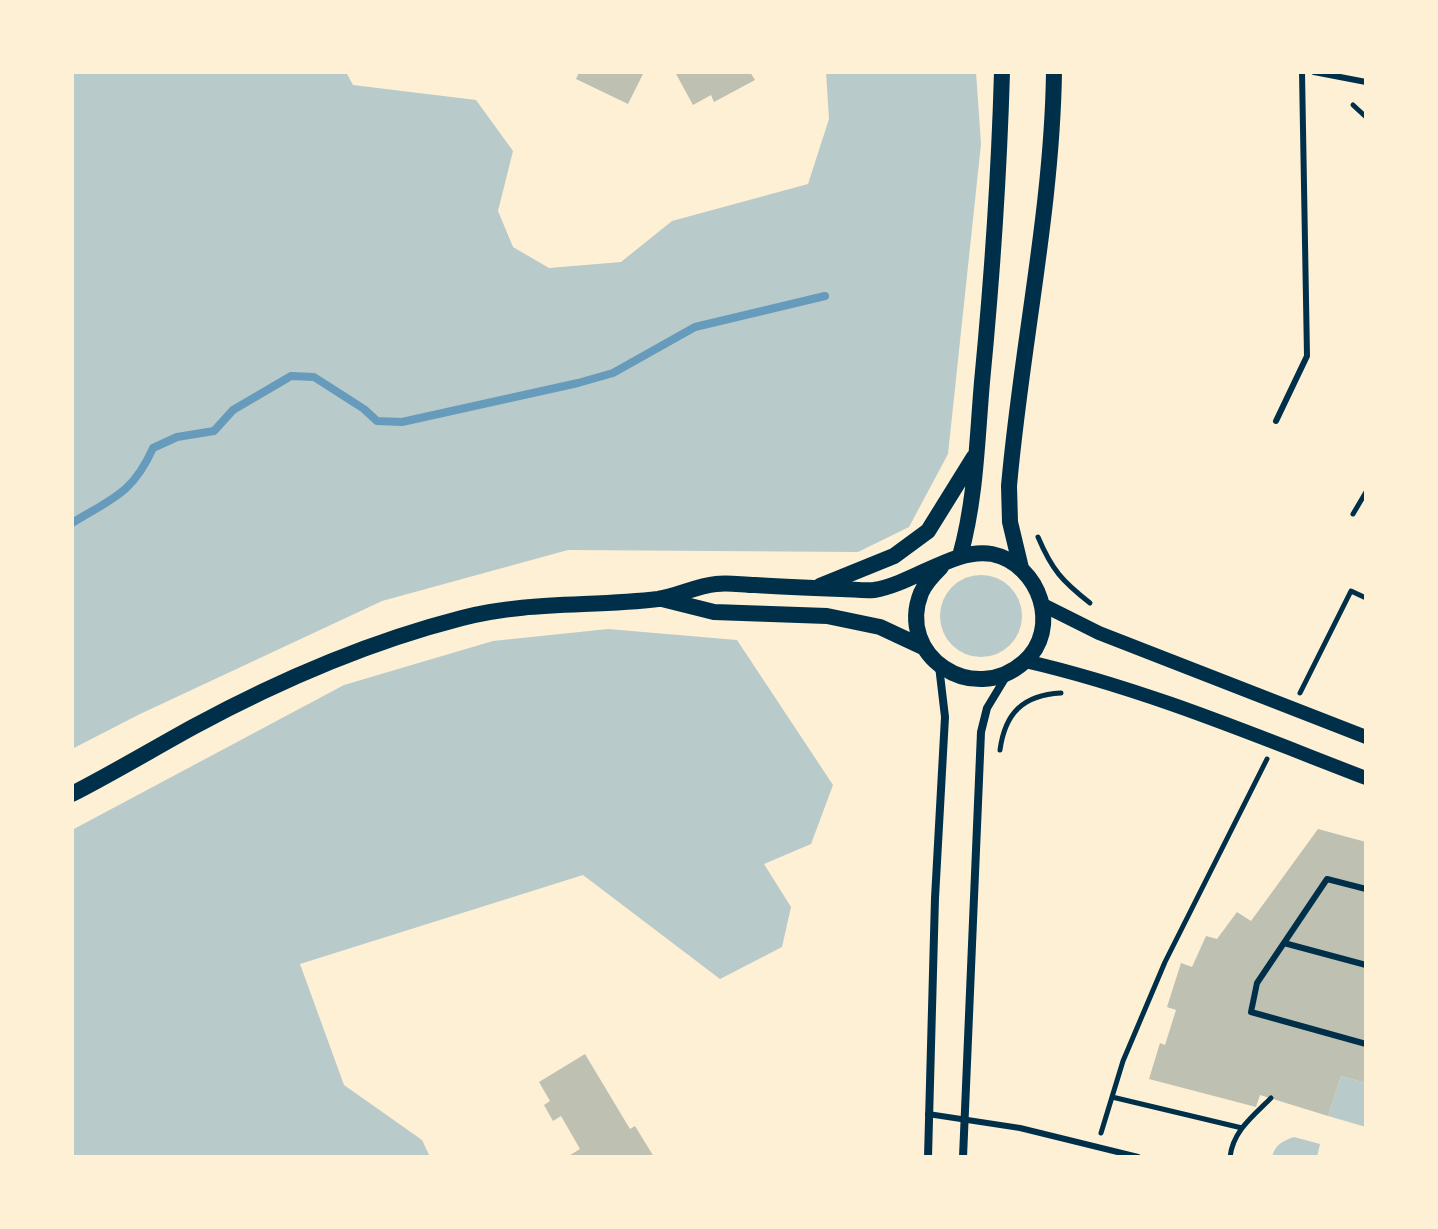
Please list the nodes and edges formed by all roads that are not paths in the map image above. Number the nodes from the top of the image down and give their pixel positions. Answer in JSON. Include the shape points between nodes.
{"nodes":[{"id":1,"x":1002,"y":72,"type":"edge"},
{"id":2,"x":1054,"y":72,"type":"edge"},
{"id":3,"x":1302,"y":72,"type":"edge"},
{"id":4,"x":1314,"y":72,"type":"edge"},
{"id":5,"x":1366,"y":82,"type":"edge"},
{"id":6,"x":1276,"y":421,"type":"dead end"},
{"id":7,"x":976,"y":453,"type":"junction"},
{"id":8,"x":960,"y":556,"type":"junction"},
{"id":9,"x":941,"y":567,"type":"junction"},
{"id":10,"x":1021,"y":568,"type":"junction"},
{"id":11,"x":815,"y":588,"type":"junction"},
{"id":12,"x":661,"y":599,"type":"junction"},
{"id":13,"x":1043,"y":605,"type":"junction"},
{"id":14,"x":925,"y":648,"type":"junction"},
{"id":15,"x":1025,"y":661,"type":"junction"},
{"id":16,"x":939,"y":665,"type":"junction"},
{"id":17,"x":1007,"y":674,"type":"junction"},
{"id":18,"x":1366,"y":737,"type":"edge"},
{"id":19,"x":1366,"y":778,"type":"edge"},
{"id":20,"x":72,"y":794,"type":"edge"},
{"id":21,"x":1366,"y":889,"type":"edge"},
{"id":22,"x":1284,"y":943,"type":"junction"},
{"id":23,"x":1366,"y":965,"type":"edge"},
{"id":24,"x":1366,"y":1044,"type":"edge"},
{"id":25,"x":928,"y":1114,"type":"junction"},
{"id":26,"x":964,"y":1119,"type":"junction"},
{"id":27,"x":928,"y":1157,"type":"edge"},
{"id":28,"x":963,"y":1157,"type":"edge"},
{"id":29,"x":1138,"y":1157,"type":"edge"}],
"edges":[{"from":1,"to":7,"type":"main road"},
{"from":2,"to":10,"type":"main road","via":[[1048,179],[1009,486],[1010,522]]},
{"from":3,"to":6,"type":"lane","via":[[1307,356]]},
{"from":4,"to":5,"type":"lane"},
{"from":7,"to":8,"type":"main road","via":[[971,517]]},
{"from":7,"to":11,"type":"main road","via":[[928,531],[894,556]]},
{"from":8,"to":9,"type":"main road"},
{"from":8,"to":10,"type":"main road","via":[[993,554]]},
{"from":9,"to":11,"type":"main road","via":[[872,590]]},
{"from":9,"to":14,"type":"main road","via":[[926,583],[918,606]]},
{"from":10,"to":13,"type":"main road"},
{"from":11,"to":12,"type":"main road","via":[[715,584]]},
{"from":12,"to":14,"type":"main road","via":[[714,612],[827,616],[880,627]]},
{"from":12,"to":20,"type":"main road","via":[[464,617],[377,644],[294,677]]},
{"from":13,"to":15,"type":"main road","via":[[1038,643]]},
{"from":13,"to":18,"type":"street","via":[[1099,633]]},
{"from":14,"to":16,"type":"main road"},
{"from":15,"to":17,"type":"main road"},
{"from":15,"to":19,"type":"street","via":[[1085,675],[1203,715]]},
{"from":16,"to":17,"type":"main road","via":[[972,680]]},
{"from":16,"to":25,"type":"street","via":[[945,717]]},
{"from":17,"to":26,"type":"street","via":[[987,708],[981,732]]},
{"from":21,"to":22,"type":"lane","via":[[1327,879]]},
{"from":22,"to":23,"type":"lane"},
{"from":22,"to":24,"type":"lane","via":[[1257,983],[1251,1012]]},
{"from":25,"to":26,"type":"lane"},
{"from":25,"to":27,"type":"street"},
{"from":26,"to":28,"type":"street"},
{"from":26,"to":29,"type":"lane"}]}
